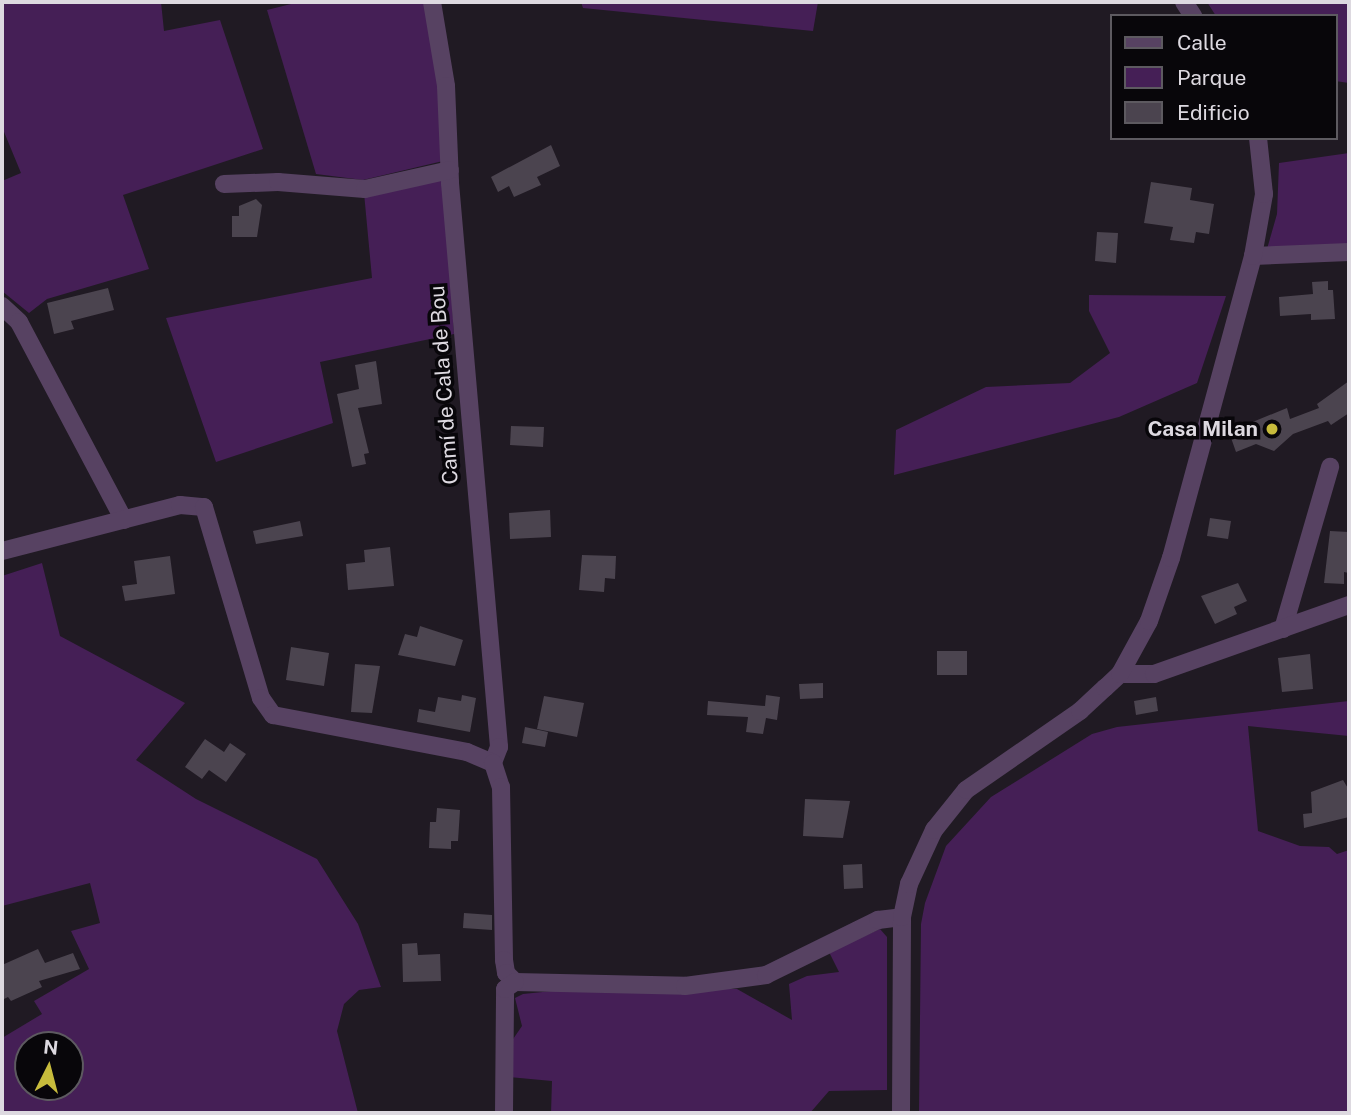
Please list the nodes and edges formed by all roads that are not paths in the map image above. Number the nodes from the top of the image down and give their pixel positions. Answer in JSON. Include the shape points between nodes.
{"nodes":[{"id":1,"x":432,"y":2,"type":"edge"},
{"id":2,"x":1258,"y":140,"type":"edge"},
{"id":3,"x":450,"y":170,"type":"junction"},
{"id":4,"x":224,"y":184,"type":"dead end"},
{"id":5,"x":1349,"y":252,"type":"edge"},
{"id":6,"x":1252,"y":256,"type":"junction"},
{"id":7,"x":2,"y":306,"type":"edge"},
{"id":8,"x":1330,"y":467,"type":"dead end"},
{"id":9,"x":124,"y":520,"type":"junction"},
{"id":10,"x":2,"y":551,"type":"edge"},
{"id":11,"x":1349,"y":605,"type":"edge"},
{"id":12,"x":1283,"y":629,"type":"junction"},
{"id":13,"x":1120,"y":674,"type":"junction"},
{"id":14,"x":493,"y":763,"type":"junction"},
{"id":15,"x":902,"y":917,"type":"junction"},
{"id":16,"x":515,"y":982,"type":"junction"},
{"id":17,"x":503,"y":1113,"type":"edge"},
{"id":18,"x":901,"y":1113,"type":"edge"}],
"edges":[{"from":1,"to":3,"type":"street","name":"Camí de Cala de Bou","via":[[446,86]]},
{"from":2,"to":6,"type":"street","via":[[1264,194]]},
{"from":3,"to":4,"type":"street","via":[[365,189],[278,182]]},
{"from":3,"to":14,"type":"street","name":"Camí de Cala de Bou","via":[[499,747]]},
{"from":5,"to":6,"type":"street"},
{"from":6,"to":13,"type":"street","via":[[1171,558],[1149,621]]},
{"from":7,"to":9,"type":"street","via":[[19,322]]},
{"from":8,"to":12,"type":"street"},
{"from":9,"to":10,"type":"street"},
{"from":9,"to":14,"type":"street","via":[[180,505],[204,507],[261,698],[273,715],[467,752]]},
{"from":11,"to":12,"type":"street"},
{"from":12,"to":13,"type":"street","via":[[1154,674]]},
{"from":13,"to":15,"type":"street","via":[[1080,711],[966,790],[919,858]]},
{"from":14,"to":16,"type":"street","name":"Camí de Cala de Bou","via":[[500,787],[504,960],[506,973]]},
{"from":15,"to":16,"type":"street","via":[[878,920],[766,975],[685,986]]},
{"from":15,"to":18,"type":"street"},
{"from":16,"to":17,"type":"street","via":[[505,989]]}]}
